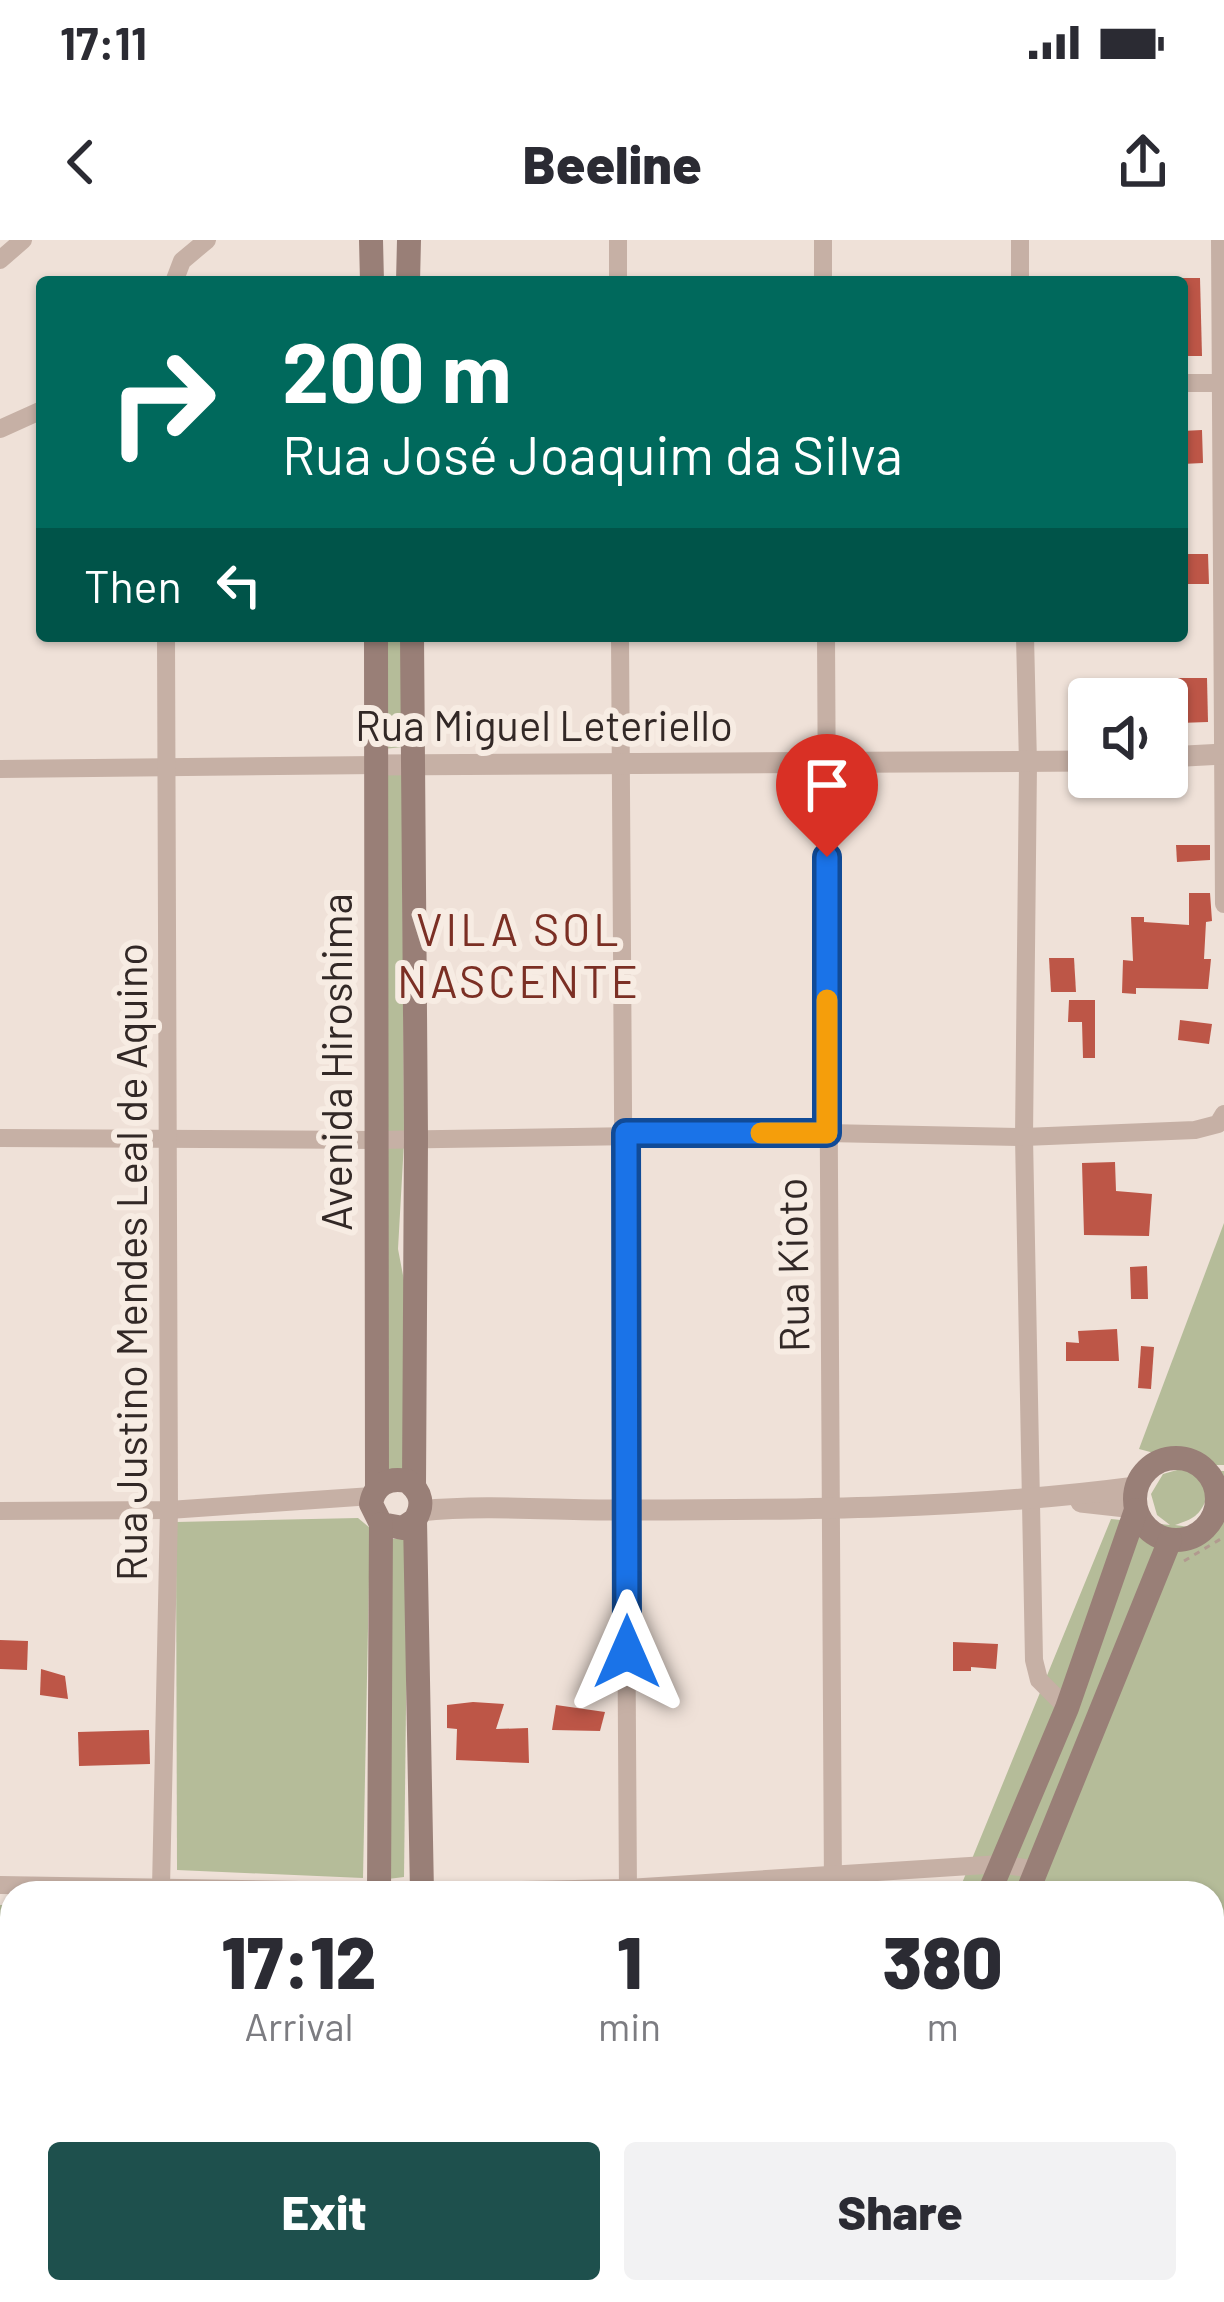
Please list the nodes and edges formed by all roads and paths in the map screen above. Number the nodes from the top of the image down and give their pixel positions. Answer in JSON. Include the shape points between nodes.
{"nodes":[{"id":1,"x":23,"y":240,"type":"edge"},
{"id":2,"x":207,"y":240,"type":"edge"},
{"id":3,"x":371,"y":240,"type":"edge"},
{"id":4,"x":409,"y":240,"type":"edge"},
{"id":5,"x":618,"y":240,"type":"edge"},
{"id":6,"x":823,"y":240,"type":"edge"},
{"id":7,"x":1021,"y":240,"type":"edge"},
{"id":8,"x":1220,"y":240,"type":"edge"},
{"id":9,"x":0,"y":260,"type":"edge"},
{"id":10,"x":176,"y":276,"type":"edge"},
{"id":11,"x":372,"y":276,"type":"edge"},
{"id":12,"x":408,"y":276,"type":"edge"},
{"id":13,"x":618,"y":276,"type":"edge"},
{"id":14,"x":823,"y":276,"type":"edge"},
{"id":15,"x":1020,"y":276,"type":"edge"},
{"id":16,"x":1222,"y":382,"type":"edge"},
{"id":17,"x":1188,"y":383,"type":"edge"},
{"id":18,"x":36,"y":413,"type":"edge"},
{"id":19,"x":0,"y":429,"type":"edge"},
{"id":20,"x":166,"y":642,"type":"edge"},
{"id":21,"x":376,"y":642,"type":"edge"},
{"id":22,"x":412,"y":642,"type":"edge"},
{"id":23,"x":620,"y":642,"type":"edge"},
{"id":24,"x":826,"y":642,"type":"edge"},
{"id":25,"x":1025,"y":642,"type":"edge"},
{"id":26,"x":1223,"y":754,"type":"edge"},
{"id":27,"x":1188,"y":756,"type":"edge"},
{"id":28,"x":1068,"y":762,"type":"edge"},
{"id":29,"x":1028,"y":764,"type":"junction"},
{"id":30,"x":377,"y":765,"type":"junction"},
{"id":31,"x":414,"y":765,"type":"junction"},
{"id":32,"x":827,"y":765,"type":"junction"},
{"id":33,"x":621,"y":766,"type":"junction"},
{"id":34,"x":166,"y":768,"type":"junction"},
{"id":35,"x":0,"y":769,"type":"edge"},
{"id":36,"x":1224,"y":904,"type":"edge"},
{"id":37,"x":1221,"y":1119,"type":"edge"},
{"id":38,"x":626,"y":1133,"type":"junction"},
{"id":39,"x":827,"y":1133,"type":"junction"},
{"id":40,"x":1024,"y":1137,"type":"junction"},
{"id":41,"x":0,"y":1138,"type":"edge"},
{"id":42,"x":416,"y":1138,"type":"junction"},
{"id":43,"x":170,"y":1139,"type":"junction"},
{"id":44,"x":374,"y":1140,"type":"junction"},
{"id":45,"x":1212,"y":1465,"type":"edge"},
{"id":46,"x":1041,"y":1498,"type":"junction"},
{"id":47,"x":1136,"y":1502,"type":"junction"},
{"id":48,"x":417,"y":1503,"type":"junction"},
{"id":49,"x":376,"y":1505,"type":"junction"},
{"id":50,"x":833,"y":1508,"type":"junction"},
{"id":51,"x":169,"y":1510,"type":"junction"},
{"id":52,"x":627,"y":1510,"type":"junction"},
{"id":53,"x":0,"y":1511,"type":"edge"},
{"id":54,"x":1214,"y":1523,"type":"edge"},
{"id":55,"x":1171,"y":1540,"type":"junction"},
{"id":56,"x":1067,"y":1708,"type":"junction"},
{"id":57,"x":1001,"y":1864,"type":"junction"},
{"id":58,"x":161,"y":1881,"type":"edge"},
{"id":59,"x":380,"y":1881,"type":"edge"},
{"id":60,"x":422,"y":1881,"type":"edge"},
{"id":61,"x":628,"y":1881,"type":"edge"},
{"id":62,"x":833,"y":1881,"type":"edge"},
{"id":63,"x":865,"y":1881,"type":"edge"},
{"id":64,"x":994,"y":1881,"type":"edge"},
{"id":65,"x":1032,"y":1881,"type":"edge"}],
"edges":[{"from":1,"to":9,"type":"street"},
{"from":2,"to":10,"type":"street"},
{"from":3,"to":11,"type":"main road"},
{"from":4,"to":12,"type":"main road"},
{"from":5,"to":13,"type":"street"},
{"from":6,"to":14,"type":"street"},
{"from":7,"to":15,"type":"street"},
{"from":8,"to":16,"type":"street"},
{"from":16,"to":17,"type":"street"},
{"from":16,"to":26,"type":"street"},
{"from":18,"to":19,"type":"street"},
{"from":20,"to":34,"type":"street","name":"Rua Justino Mendes Leal de Aquino"},
{"from":21,"to":30,"type":"main road","name":"Avenida Hiroshima"},
{"from":22,"to":31,"type":"main road","name":"Avenida Hiroshima"},
{"from":23,"to":33,"type":"street"},
{"from":24,"to":32,"type":"street","name":"Rua Kioto"},
{"from":25,"to":29,"type":"street"},
{"from":26,"to":27,"type":"street"},
{"from":26,"to":36,"type":"street"},
{"from":28,"to":29,"type":"street","name":"Rua Miguel Leteriello"},
{"from":29,"to":32,"type":"street","name":"Rua Miguel Leteriello"},
{"from":29,"to":40,"type":"street"},
{"from":30,"to":31,"type":"street","name":"Rua Miguel Leteriello"},
{"from":30,"to":34,"type":"street","name":"Rua Miguel Leteriello"},
{"from":30,"to":44,"type":"main road","name":"Avenida Hiroshima"},
{"from":31,"to":33,"type":"street","name":"Rua Miguel Leteriello"},
{"from":31,"to":42,"type":"main road","name":"Avenida Hiroshima"},
{"from":32,"to":33,"type":"street","name":"Rua Miguel Leteriello"},
{"from":32,"to":39,"type":"street","name":"Rua Kioto"},
{"from":33,"to":38,"type":"street"},
{"from":34,"to":35,"type":"street","name":"Rua Miguel Leteriello"},
{"from":34,"to":43,"type":"street","name":"Rua Justino Mendes Leal de Aquino"},
{"from":37,"to":40,"type":"street","via":[[1195,1130]]},
{"from":38,"to":39,"type":"street"},
{"from":38,"to":42,"type":"street"},
{"from":38,"to":52,"type":"street"},
{"from":39,"to":40,"type":"street"},
{"from":39,"to":50,"type":"street","name":"Rua Kioto"},
{"from":40,"to":46,"type":"street"},
{"from":41,"to":43,"type":"street"},
{"from":42,"to":44,"type":"street"},
{"from":42,"to":48,"type":"main road","name":"Avenida Hiroshima"},
{"from":43,"to":44,"type":"street"},
{"from":43,"to":51,"type":"street","name":"Rua Justino Mendes Leal de Aquino"},
{"from":44,"to":49,"type":"main road","name":"Avenida Hiroshima"},
{"from":45,"to":47,"type":"main road","via":[[1169,1458],[1143,1473]]},
{"from":45,"to":54,"type":"main road"},
{"from":46,"to":47,"type":"street"},
{"from":46,"to":50,"type":"street"},
{"from":46,"to":56,"type":"street","via":[[1034,1660],[1039,1680]]},
{"from":47,"to":55,"type":"main road","via":[[1143,1525]]},
{"from":47,"to":56,"type":"main road"},
{"from":48,"to":49,"type":"main road","via":[[391,1480]]},
{"from":48,"to":49,"type":"main road","via":[[395,1529]]},
{"from":48,"to":52,"type":"street"},
{"from":48,"to":60,"type":"main road","name":"Avenida Hiroshima"},
{"from":49,"to":51,"type":"street"},
{"from":49,"to":59,"type":"main road","name":"Avenida Hiroshima"},
{"from":50,"to":52,"type":"street"},
{"from":50,"to":62,"type":"street","name":"Rua Kioto"},
{"from":51,"to":53,"type":"street"},
{"from":51,"to":58,"type":"street","name":"Rua Justino Mendes Leal de Aquino"},
{"from":52,"to":61,"type":"street"},
{"from":54,"to":55,"type":"main road"},
{"from":55,"to":65,"type":"main road"},
{"from":56,"to":57,"type":"main road"},
{"from":57,"to":63,"type":"street"},
{"from":57,"to":64,"type":"main road"},
{"from":57,"to":65,"type":"street"}]}
